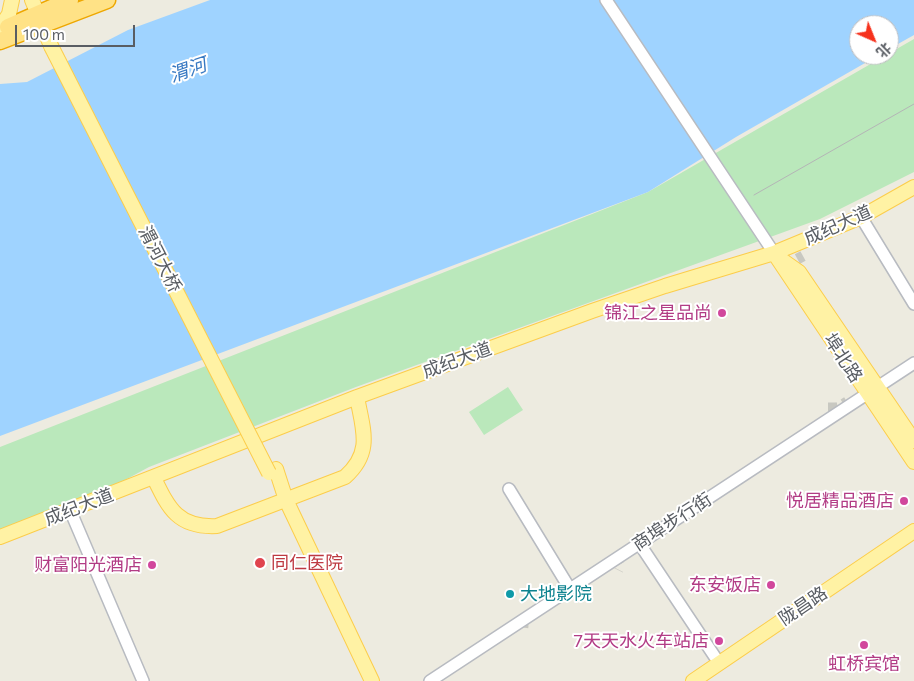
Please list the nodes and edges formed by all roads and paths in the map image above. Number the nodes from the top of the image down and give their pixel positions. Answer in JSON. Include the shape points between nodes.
{"nodes":[{"id":1,"x":12,"y":0,"type":"edge"},
{"id":2,"x":70,"y":0,"type":"edge"},
{"id":3,"x":108,"y":0,"type":"edge"},
{"id":4,"x":606,"y":0,"type":"edge"},
{"id":5,"x":43,"y":12,"type":"edge"},
{"id":6,"x":0,"y":29,"type":"edge"},
{"id":7,"x":0,"y":41,"type":"edge"},
{"id":8,"x":914,"y":187,"type":"edge"},
{"id":9,"x":861,"y":217,"type":"junction"},
{"id":10,"x":774,"y":253,"type":"junction"},
{"id":11,"x":914,"y":304,"type":"edge"},
{"id":12,"x":914,"y":363,"type":"edge"},
{"id":13,"x":872,"y":390,"type":"junction"},
{"id":14,"x":357,"y":397,"type":"junction"},
{"id":15,"x":914,"y":441,"type":"edge"},
{"id":16,"x":914,"y":462,"type":"edge"},
{"id":17,"x":154,"y":478,"type":"junction"},
{"id":18,"x":508,"y":489,"type":"dead end"},
{"id":19,"x":286,"y":500,"type":"junction"},
{"id":20,"x":70,"y":510,"type":"junction"},
{"id":21,"x":914,"y":530,"type":"edge"},
{"id":22,"x":0,"y":537,"type":"edge"},
{"id":23,"x":914,"y":542,"type":"edge"},
{"id":24,"x":639,"y":543,"type":"junction"},
{"id":25,"x":570,"y":589,"type":"junction"},
{"id":26,"x":718,"y":664,"type":"junction"},
{"id":27,"x":143,"y":681,"type":"edge"},
{"id":28,"x":372,"y":681,"type":"edge"},
{"id":29,"x":430,"y":681,"type":"edge"},
{"id":30,"x":693,"y":681,"type":"edge"},
{"id":31,"x":707,"y":681,"type":"edge"}],
"edges":[{"from":1,"to":6,"type":"main road","via":[[9,14]]},
{"from":2,"to":5,"type":"highway"},
{"from":3,"to":5,"type":"highway"},
{"from":4,"to":10,"type":"street"},
{"from":5,"to":6,"type":"highway"},
{"from":5,"to":7,"type":"highway"},
{"from":5,"to":19,"type":"main road","name":"渭河大桥","bridge":true,"via":[[55,44]]},
{"from":8,"to":9,"type":"main road","name":"成纪大道"},
{"from":9,"to":10,"type":"main road","name":"成纪大道"},
{"from":9,"to":11,"type":"street"},
{"from":10,"to":13,"type":"main road","name":"埠北路"},
{"from":10,"to":14,"type":"main road","name":"成纪大道","via":[[592,311]]},
{"from":12,"to":13,"type":"street","name":"商埠步行街"},
{"from":13,"to":15,"type":"main road"},
{"from":13,"to":16,"type":"main road","name":"埠北路"},
{"from":13,"to":24,"type":"street","name":"商埠步行街"},
{"from":14,"to":17,"type":"main road","name":"成纪大道"},
{"from":14,"to":19,"type":"main road","via":[[365,440],[356,468],[345,477]]},
{"from":17,"to":19,"type":"main road","via":[[178,517],[203,527],[217,526]]},
{"from":17,"to":20,"type":"main road","name":"成纪大道"},
{"from":18,"to":25,"type":"street"},
{"from":19,"to":28,"type":"main road","name":"渭河大桥"},
{"from":20,"to":22,"type":"main road","name":"成纪大道"},
{"from":20,"to":27,"type":"street"},
{"from":21,"to":26,"type":"main road","name":"陇昌路"},
{"from":23,"to":31,"type":"main road","name":"陇昌路"},
{"from":24,"to":25,"type":"street","name":"商埠步行街"},
{"from":24,"to":26,"type":"street"},
{"from":25,"to":29,"type":"street","name":"商埠步行街"},
{"from":26,"to":30,"type":"main road","name":"陇昌路"}]}
